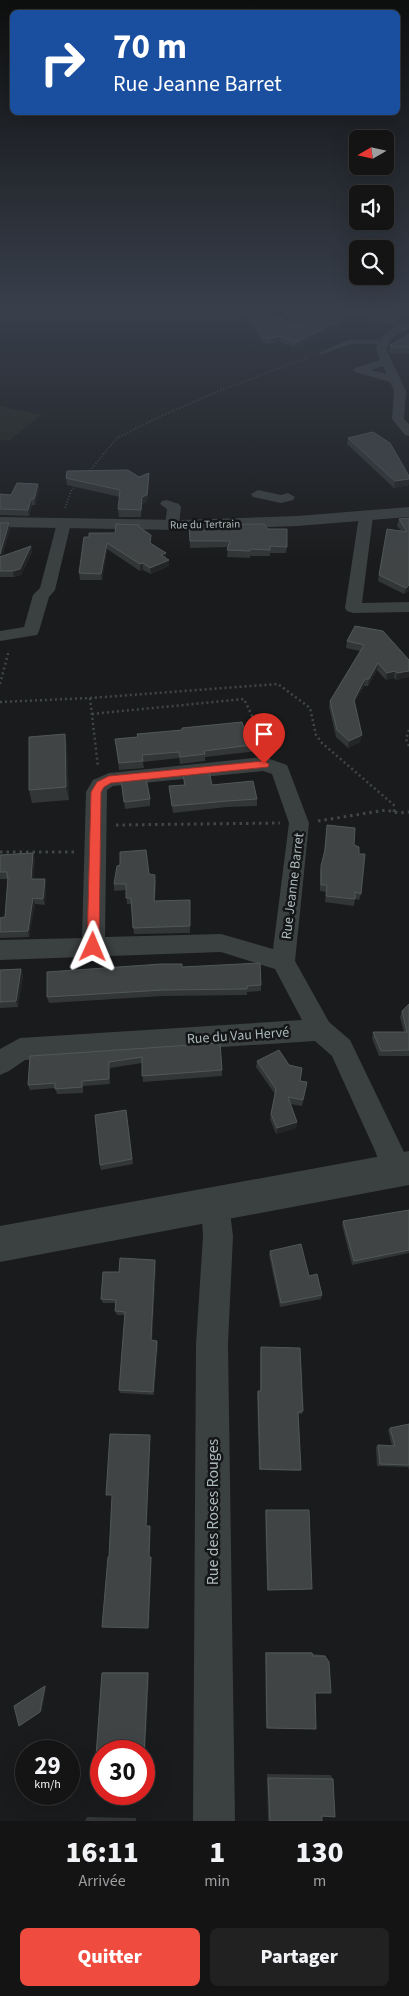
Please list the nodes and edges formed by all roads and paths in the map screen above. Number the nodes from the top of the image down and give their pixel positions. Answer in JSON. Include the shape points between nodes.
{"nodes":[{"id":1,"x":223,"y":391,"type":"edge"},
{"id":2,"x":400,"y":391,"type":"edge"},
{"id":3,"x":409,"y":432,"type":"edge"},
{"id":4,"x":87,"y":473,"type":"edge"},
{"id":5,"x":82,"y":479,"type":"edge"},
{"id":6,"x":258,"y":494,"type":"dead end"},
{"id":7,"x":409,"y":512,"type":"edge"},
{"id":8,"x":366,"y":516,"type":"junction"},
{"id":9,"x":288,"y":521,"type":"junction"},
{"id":10,"x":0,"y":522,"type":"edge"},
{"id":11,"x":62,"y":523,"type":"junction"},
{"id":12,"x":409,"y":607,"type":"edge"},
{"id":13,"x":6,"y":635,"type":"edge"},
{"id":14,"x":0,"y":684,"type":"edge"},
{"id":15,"x":90,"y":698,"type":"junction"},
{"id":16,"x":0,"y":702,"type":"edge"},
{"id":17,"x":92,"y":714,"type":"junction"},
{"id":18,"x":409,"y":730,"type":"edge"},
{"id":19,"x":409,"y":746,"type":"edge"},
{"id":20,"x":273,"y":766,"type":"junction"},
{"id":21,"x":100,"y":785,"type":"junction"},
{"id":22,"x":394,"y":812,"type":"junction"},
{"id":23,"x":409,"y":812,"type":"edge"},
{"id":24,"x":299,"y":823,"type":"junction"},
{"id":25,"x":95,"y":826,"type":"junction"},
{"id":26,"x":0,"y":852,"type":"edge"},
{"id":27,"x":95,"y":852,"type":"junction"},
{"id":28,"x":93,"y":947,"type":"junction"},
{"id":29,"x":0,"y":950,"type":"edge"},
{"id":30,"x":282,"y":962,"type":"junction"},
{"id":31,"x":320,"y":1030,"type":"junction"},
{"id":32,"x":0,"y":1063,"type":"edge"},
{"id":33,"x":402,"y":1169,"type":"edge"},
{"id":34,"x":215,"y":1204,"type":"junction"},
{"id":35,"x":0,"y":1244,"type":"edge"},
{"id":36,"x":214,"y":1821,"type":"edge"}],
"edges":[{"from":1,"to":4,"type":"path","via":[[117,438]]},
{"from":2,"to":3,"type":"street","via":[[398,419]]},
{"from":5,"to":11,"type":"path","via":[[71,491]]},
{"from":6,"to":9,"type":"street","via":[[285,498]]},
{"from":7,"to":8,"type":"street","name":"Rue du Tertrain"},
{"from":8,"to":9,"type":"street","name":"Rue du Tertrain"},
{"from":8,"to":12,"type":"street","via":[[353,608]]},
{"from":9,"to":11,"type":"street","name":"Rue du Tertrain","via":[[173,510]]},
{"from":10,"to":11,"type":"street","name":"Rue du Tertrain"},
{"from":11,"to":13,"type":"street","via":[[47,590],[41,595],[31,631]]},
{"from":13,"to":14,"type":"path"},
{"from":15,"to":16,"type":"path"},
{"from":15,"to":17,"type":"path"},
{"from":15,"to":22,"type":"path","via":[[278,684],[310,708],[314,728],[322,743],[395,806]]},
{"from":17,"to":20,"type":"path","via":[[244,699],[272,756]]},
{"from":17,"to":21,"type":"path"},
{"from":18,"to":19,"type":"path","via":[[406,739]]},
{"from":20,"to":21,"type":"street","via":[[264,764],[109,780]]},
{"from":20,"to":24,"type":"street","name":"Rue Jeanne Barret","via":[[280,770]]},
{"from":21,"to":25,"type":"street","via":[[96,792]]},
{"from":22,"to":23,"type":"path"},
{"from":22,"to":24,"type":"path","via":[[386,810]]},
{"from":24,"to":25,"type":"path"},
{"from":24,"to":30,"type":"street","name":"Rue Jeanne Barret"},
{"from":25,"to":27,"type":"street"},
{"from":26,"to":27,"type":"path"},
{"from":27,"to":28,"type":"street"},
{"from":28,"to":29,"type":"street"},
{"from":28,"to":30,"type":"street","via":[[221,943]]},
{"from":30,"to":31,"type":"street"},
{"from":31,"to":32,"type":"street","name":"Rue du Vau Hervé","via":[[20,1049]]},
{"from":31,"to":33,"type":"street","via":[[341,1048],[390,1152]]},
{"from":33,"to":34,"type":"street"},
{"from":34,"to":35,"type":"street"},
{"from":34,"to":36,"type":"street","name":"Rue des Roses Rouges","via":[[218,1236],[212,1344]]}]}
